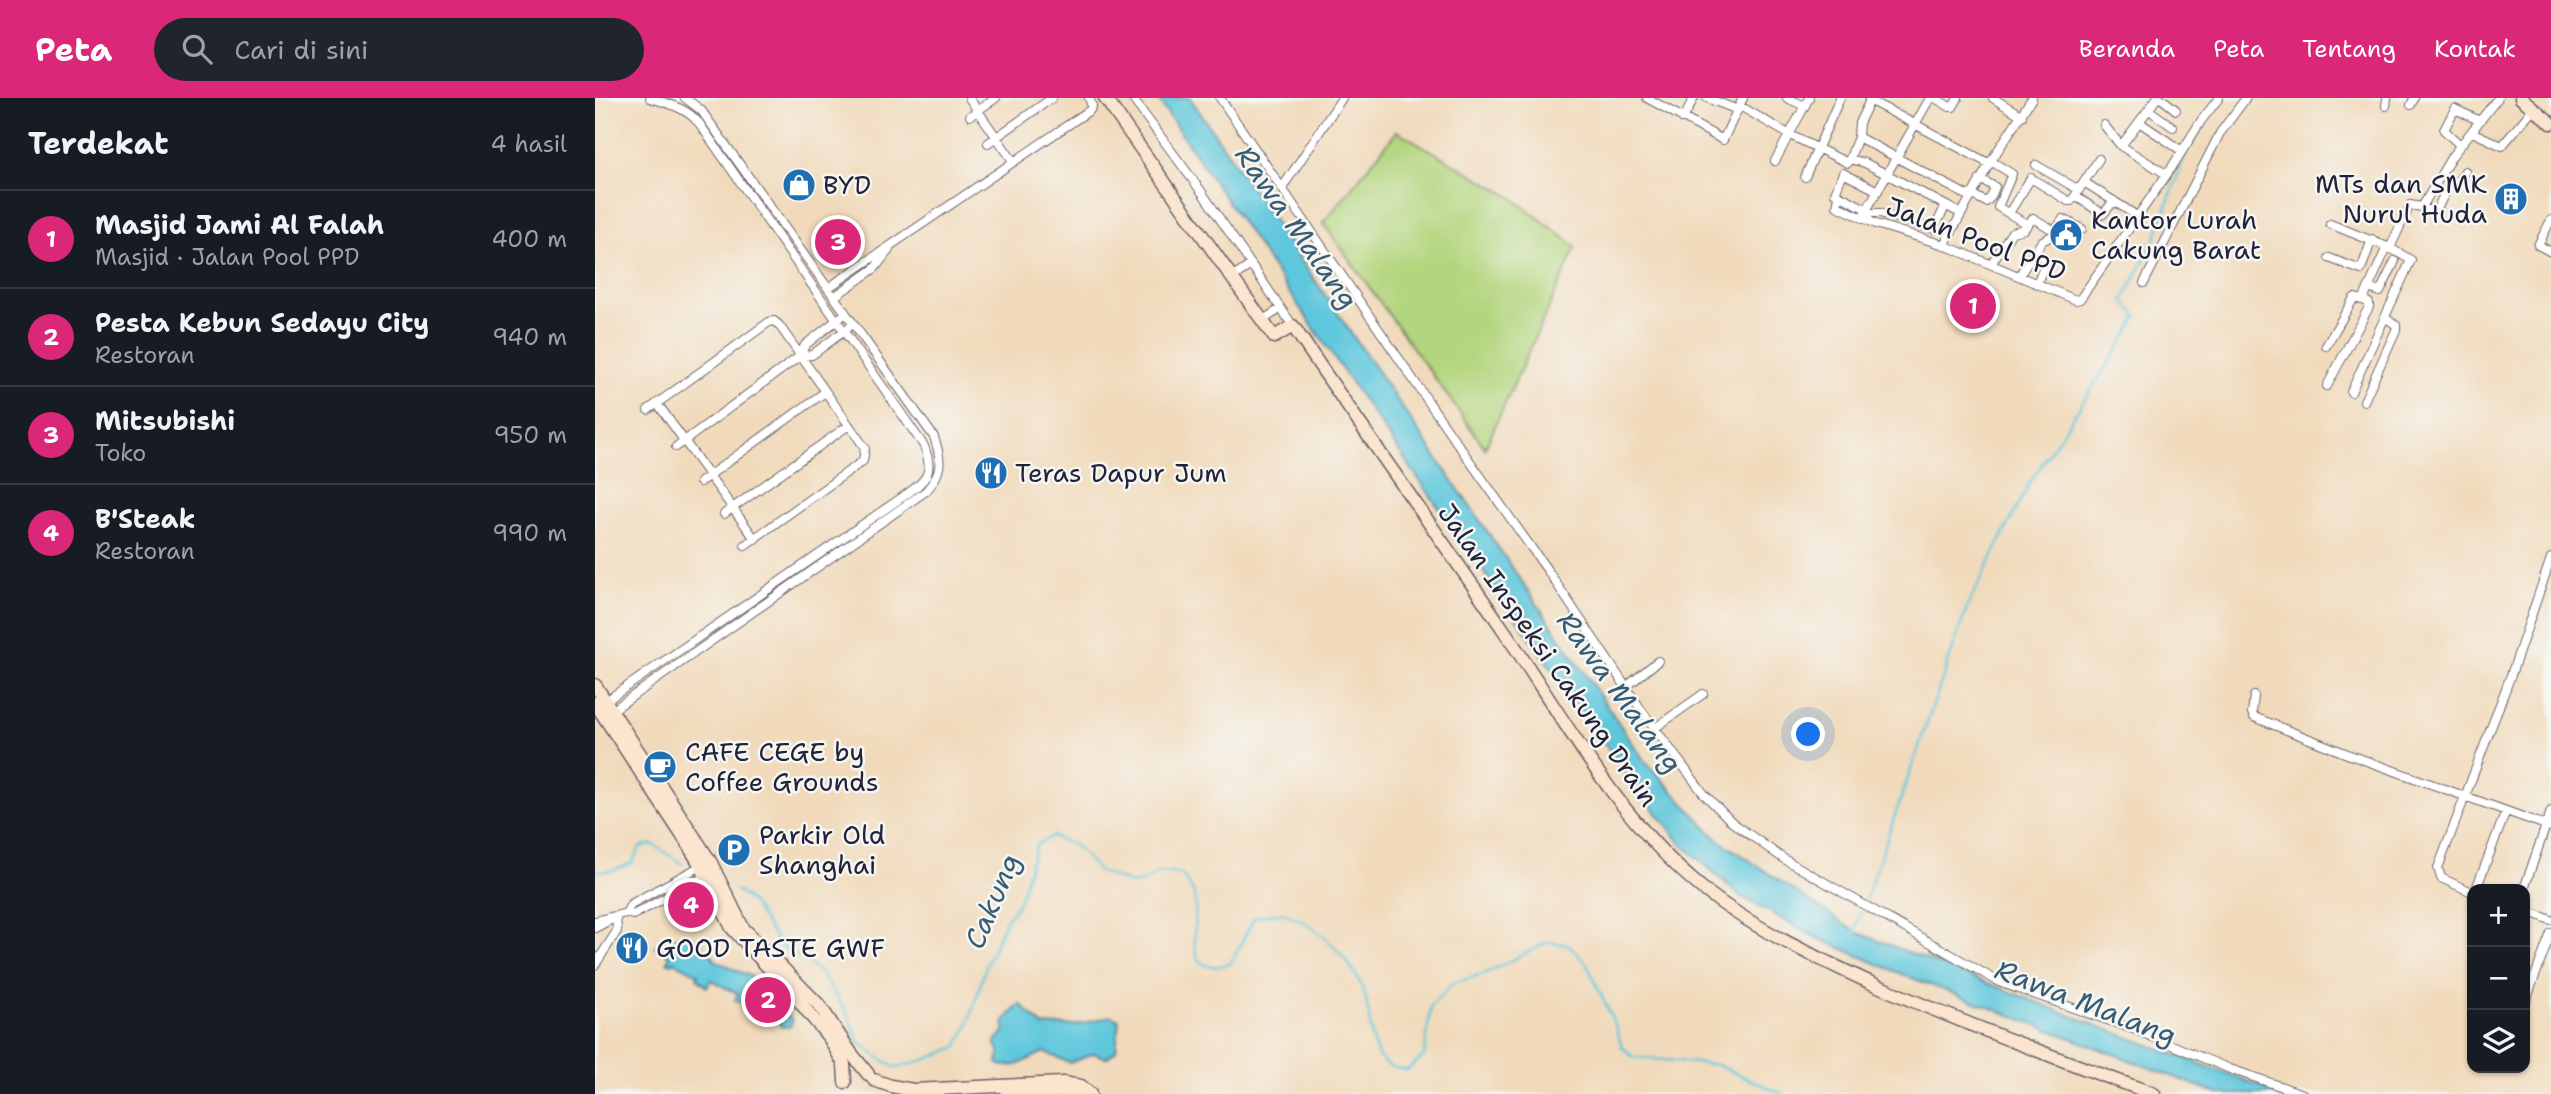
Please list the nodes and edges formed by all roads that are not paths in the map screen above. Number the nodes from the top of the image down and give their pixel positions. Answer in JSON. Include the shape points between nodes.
{"nodes":[{"id":1,"x":650,"y":98,"type":"edge"},
{"id":2,"x":969,"y":98,"type":"edge"},
{"id":3,"x":996,"y":98,"type":"edge"},
{"id":4,"x":1052,"y":98,"type":"edge"},
{"id":5,"x":1089,"y":98,"type":"edge"},
{"id":6,"x":1105,"y":98,"type":"edge"},
{"id":7,"x":1132,"y":98,"type":"edge"},
{"id":8,"x":1220,"y":98,"type":"edge"},
{"id":9,"x":1342,"y":98,"type":"edge"},
{"id":10,"x":1647,"y":98,"type":"edge"},
{"id":11,"x":1694,"y":98,"type":"edge"},
{"id":12,"x":1707,"y":98,"type":"edge"},
{"id":13,"x":1787,"y":98,"type":"edge"},
{"id":14,"x":1809,"y":98,"type":"edge"},
{"id":15,"x":1840,"y":98,"type":"edge"},
{"id":16,"x":1932,"y":98,"type":"edge"},
{"id":17,"x":1958,"y":98,"type":"edge"},
{"id":18,"x":1993,"y":98,"type":"edge"},
{"id":19,"x":2032,"y":98,"type":"edge"},
{"id":20,"x":2159,"y":98,"type":"edge"},
{"id":21,"x":2219,"y":98,"type":"edge"},
{"id":22,"x":2246,"y":98,"type":"edge"},
{"id":23,"x":2498,"y":98,"type":"edge"},
{"id":24,"x":689,"y":99,"type":"edge"},
{"id":25,"x":1870,"y":99,"type":"edge"},
{"id":26,"x":2529,"y":102,"type":"edge"},
{"id":27,"x":1740,"y":105,"type":"edge"},
{"id":28,"x":1805,"y":107,"type":"junction"},
{"id":29,"x":2149,"y":110,"type":"junction"},
{"id":30,"x":2176,"y":110,"type":"dead end"},
{"id":31,"x":974,"y":113,"type":"junction"},
{"id":32,"x":2022,"y":116,"type":"junction"},
{"id":33,"x":1683,"y":120,"type":"junction"},
{"id":34,"x":2480,"y":121,"type":"junction"},
{"id":35,"x":2139,"y":122,"type":"junction"},
{"id":36,"x":2551,"y":123,"type":"edge"},
{"id":37,"x":1915,"y":124,"type":"junction"},
{"id":38,"x":2104,"y":125,"type":"dead end"},
{"id":39,"x":2173,"y":127,"type":"dead end"},
{"id":40,"x":2472,"y":132,"type":"junction"},
{"id":41,"x":1790,"y":135,"type":"junction"},
{"id":42,"x":996,"y":137,"type":"junction"},
{"id":43,"x":1858,"y":137,"type":"junction"},
{"id":44,"x":988,"y":143,"type":"dead end"},
{"id":45,"x":2460,"y":145,"type":"junction"},
{"id":46,"x":2121,"y":146,"type":"junction"},
{"id":47,"x":1818,"y":149,"type":"junction"},
{"id":48,"x":2182,"y":151,"type":"junction"},
{"id":49,"x":1897,"y":158,"type":"junction"},
{"id":50,"x":1850,"y":159,"type":"junction"},
{"id":51,"x":2099,"y":159,"type":"dead end"},
{"id":52,"x":1013,"y":161,"type":"junction"},
{"id":53,"x":1775,"y":161,"type":"dead end"},
{"id":54,"x":1990,"y":162,"type":"junction"},
{"id":55,"x":2036,"y":164,"type":"dead end"},
{"id":56,"x":2465,"y":171,"type":"dead end"},
{"id":57,"x":2166,"y":174,"type":"junction"},
{"id":58,"x":1888,"y":176,"type":"junction"},
{"id":59,"x":1805,"y":177,"type":"dead end"},
{"id":60,"x":1980,"y":179,"type":"junction"},
{"id":61,"x":2084,"y":182,"type":"junction"},
{"id":62,"x":1282,"y":188,"type":"junction"},
{"id":63,"x":1878,"y":191,"type":"junction"},
{"id":64,"x":2077,"y":193,"type":"junction"},
{"id":65,"x":1971,"y":195,"type":"junction"},
{"id":66,"x":2114,"y":201,"type":"junction"},
{"id":67,"x":1945,"y":206,"type":"junction"},
{"id":68,"x":2422,"y":207,"type":"junction"},
{"id":69,"x":1865,"y":213,"type":"junction"},
{"id":70,"x":1960,"y":213,"type":"junction"},
{"id":71,"x":2009,"y":214,"type":"junction"},
{"id":72,"x":2137,"y":216,"type":"junction"},
{"id":73,"x":1899,"y":218,"type":"junction"},
{"id":74,"x":2551,"y":220,"type":"edge"},
{"id":75,"x":2330,"y":224,"type":"dead end"},
{"id":76,"x":2028,"y":225,"type":"junction"},
{"id":77,"x":2082,"y":229,"type":"dead end"},
{"id":78,"x":1895,"y":230,"type":"junction"},
{"id":79,"x":2055,"y":231,"type":"junction"},
{"id":80,"x":2372,"y":239,"type":"junction"},
{"id":81,"x":893,"y":245,"type":"junction"},
{"id":82,"x":1944,"y":246,"type":"junction"},
{"id":83,"x":2388,"y":248,"type":"junction"},
{"id":84,"x":2551,"y":252,"type":"edge"},
{"id":85,"x":2042,"y":257,"type":"dead end"},
{"id":86,"x":2329,"y":258,"type":"dead end"},
{"id":87,"x":2395,"y":261,"type":"dead end"},
{"id":88,"x":1991,"y":264,"type":"junction"},
{"id":89,"x":1251,"y":265,"type":"junction"},
{"id":90,"x":2019,"y":276,"type":"junction"},
{"id":91,"x":1233,"y":277,"type":"junction"},
{"id":92,"x":2037,"y":284,"type":"junction"},
{"id":93,"x":2144,"y":284,"type":"dead end"},
{"id":94,"x":828,"y":288,"type":"junction"},
{"id":95,"x":2368,"y":288,"type":"junction"},
{"id":96,"x":834,"y":297,"type":"junction"},
{"id":97,"x":2363,"y":300,"type":"junction"},
{"id":98,"x":1280,"y":309,"type":"junction"},
{"id":99,"x":846,"y":313,"type":"junction"},
{"id":100,"x":2385,"y":317,"type":"junction"},
{"id":101,"x":837,"y":320,"type":"junction"},
{"id":102,"x":1263,"y":320,"type":"junction"},
{"id":103,"x":853,"y":324,"type":"junction"},
{"id":104,"x":1293,"y":326,"type":"junction"},
{"id":105,"x":845,"y":330,"type":"junction"},
{"id":106,"x":2326,"y":346,"type":"dead end"},
{"id":107,"x":800,"y":356,"type":"junction"},
{"id":108,"x":2327,"y":386,"type":"dead end"},
{"id":109,"x":825,"y":391,"type":"junction"},
{"id":110,"x":2351,"y":392,"type":"dead end"},
{"id":111,"x":2364,"y":401,"type":"dead end"},
{"id":112,"x":657,"y":403,"type":"junction"},
{"id":113,"x":648,"y":410,"type":"dead end"},
{"id":114,"x":849,"y":425,"type":"junction"},
{"id":115,"x":685,"y":441,"type":"junction"},
{"id":116,"x":676,"y":447,"type":"dead end"},
{"id":117,"x":709,"y":475,"type":"junction"},
{"id":118,"x":700,"y":482,"type":"dead end"},
{"id":119,"x":733,"y":508,"type":"junction"},
{"id":120,"x":724,"y":514,"type":"dead end"},
{"id":121,"x":755,"y":538,"type":"junction"},
{"id":122,"x":745,"y":545,"type":"dead end"},
{"id":123,"x":2551,"y":558,"type":"edge"},
{"id":124,"x":766,"y":596,"type":"junction"},
{"id":125,"x":1658,"y":661,"type":"dead end"},
{"id":126,"x":595,"y":685,"type":"edge"},
{"id":127,"x":1626,"y":687,"type":"junction"},
{"id":128,"x":1703,"y":694,"type":"dead end"},
{"id":129,"x":2254,"y":696,"type":"dead end"},
{"id":130,"x":603,"y":708,"type":"edge"},
{"id":131,"x":1655,"y":728,"type":"junction"},
{"id":132,"x":2465,"y":795,"type":"junction"},
{"id":133,"x":2506,"y":811,"type":"junction"},
{"id":134,"x":2551,"y":811,"type":"edge"},
{"id":135,"x":2548,"y":826,"type":"edge"},
{"id":136,"x":708,"y":869,"type":"junction"},
{"id":137,"x":2476,"y":884,"type":"edge"},
{"id":138,"x":2526,"y":884,"type":"edge"},
{"id":139,"x":2467,"y":887,"type":"edge"},
{"id":140,"x":2530,"y":913,"type":"edge"},
{"id":141,"x":616,"y":916,"type":"junction"},
{"id":142,"x":2551,"y":920,"type":"edge"},
{"id":143,"x":595,"y":921,"type":"edge"},
{"id":144,"x":595,"y":928,"type":"edge"},
{"id":145,"x":2551,"y":933,"type":"edge"},
{"id":146,"x":595,"y":965,"type":"edge"},
{"id":147,"x":2530,"y":990,"type":"edge"},
{"id":148,"x":871,"y":1077,"type":"junction"},
{"id":149,"x":845,"y":1088,"type":"edge"},
{"id":150,"x":876,"y":1094,"type":"edge"},
{"id":151,"x":1007,"y":1094,"type":"edge"},
{"id":152,"x":1078,"y":1094,"type":"edge"},
{"id":153,"x":1090,"y":1094,"type":"edge"},
{"id":154,"x":2154,"y":1094,"type":"edge"},
{"id":155,"x":2303,"y":1094,"type":"edge"}],
"edges":[{"from":1,"to":101,"type":"street","via":[[689,112],[699,123]]},
{"from":2,"to":31,"type":"street"},
{"from":3,"to":31,"type":"street"},
{"from":4,"to":42,"type":"street"},
{"from":5,"to":52,"type":"street","via":[[1090,110]]},
{"from":6,"to":91,"type":"street"},
{"from":7,"to":89,"type":"street","name":"Jalan Inspeksi Cakung Drain"},
{"from":8,"to":62,"type":"street","name":"Jalan Inspeksi Cakung Drain"},
{"from":9,"to":62,"type":"street"},
{"from":10,"to":33,"type":"street"},
{"from":11,"to":33,"type":"street"},
{"from":12,"to":27,"type":"street"},
{"from":13,"to":28,"type":"street"},
{"from":14,"to":28,"type":"street"},
{"from":15,"to":47,"type":"street"},
{"from":16,"to":17,"type":"street","via":[[1950,107]]},
{"from":16,"to":37,"type":"street"},
{"from":18,"to":32,"type":"street"},
{"from":19,"to":32,"type":"street"},
{"from":20,"to":29,"type":"street"},
{"from":20,"to":30,"type":"street"},
{"from":21,"to":48,"type":"street","name":"Jalan Pool PPD"},
{"from":22,"to":93,"type":"street","via":[[2220,133]]},
{"from":23,"to":34,"type":"street"},
{"from":24,"to":94,"type":"street"},
{"from":25,"to":37,"type":"street"},
{"from":25,"to":43,"type":"street"},
{"from":26,"to":36,"type":"street"},
{"from":26,"to":40,"type":"street","via":[[2502,146]]},
{"from":27,"to":33,"type":"street","via":[[1723,140]]},
{"from":27,"to":41,"type":"street"},
{"from":28,"to":41,"type":"street"},
{"from":29,"to":35,"type":"street"},
{"from":29,"to":39,"type":"street"},
{"from":31,"to":42,"type":"street"},
{"from":32,"to":54,"type":"street"},
{"from":34,"to":40,"type":"street"},
{"from":34,"to":45,"type":"street","via":[[2455,109],[2444,130]]},
{"from":35,"to":46,"type":"street"},
{"from":35,"to":48,"type":"street"},
{"from":37,"to":49,"type":"street"},
{"from":37,"to":54,"type":"street"},
{"from":38,"to":46,"type":"street"},
{"from":40,"to":45,"type":"street"},
{"from":41,"to":47,"type":"street"},
{"from":41,"to":53,"type":"street"},
{"from":42,"to":44,"type":"street"},
{"from":42,"to":52,"type":"street"},
{"from":43,"to":49,"type":"street"},
{"from":43,"to":50,"type":"street"},
{"from":45,"to":68,"type":"street"},
{"from":46,"to":57,"type":"street"},
{"from":47,"to":50,"type":"street","via":[[1848,163]]},
{"from":47,"to":59,"type":"street"},
{"from":48,"to":57,"type":"street","name":"Jalan Pool PPD"},
{"from":49,"to":58,"type":"street"},
{"from":49,"to":65,"type":"street"},
{"from":50,"to":58,"type":"street"},
{"from":51,"to":61,"type":"street"},
{"from":52,"to":81,"type":"street"},
{"from":54,"to":60,"type":"street"},
{"from":54,"to":71,"type":"street","via":[[2012,174],[1997,204]]},
{"from":55,"to":64,"type":"street"},
{"from":56,"to":68,"type":"street","via":[[2458,183],[2451,181],[2436,212]]},
{"from":57,"to":72,"type":"street","name":"Jalan Pool PPD"},
{"from":58,"to":63,"type":"street"},
{"from":58,"to":67,"type":"street"},
{"from":60,"to":65,"type":"street"},
{"from":60,"to":65,"type":"street","via":[[1995,188],[1991,197],[1987,202]]},
{"from":61,"to":64,"type":"street"},
{"from":61,"to":66,"type":"street"},
{"from":62,"to":127,"type":"street","name":"Jalan Inspeksi Cakung Drain"},
{"from":63,"to":69,"type":"street"},
{"from":63,"to":69,"type":"street","name":"Jalan Pool PPD","via":[[1843,173],[1835,190],[1837,206]]},
{"from":64,"to":66,"type":"street","via":[[2103,214]]},
{"from":64,"to":71,"type":"street","via":[[2068,201],[2031,178],[2029,188]]},
{"from":65,"to":70,"type":"street"},
{"from":66,"to":72,"type":"street"},
{"from":67,"to":70,"type":"street"},
{"from":67,"to":73,"type":"street","via":[[1934,229]]},
{"from":68,"to":83,"type":"street","via":[[2410,205]]},
{"from":69,"to":73,"type":"street"},
{"from":69,"to":78,"type":"street","name":"Jalan Pool PPD"},
{"from":70,"to":82,"type":"street"},
{"from":71,"to":76,"type":"street"},
{"from":72,"to":92,"type":"street","name":"Jalan Pool PPD","via":[[2080,299]]},
{"from":73,"to":78,"type":"street"},
{"from":74,"to":84,"type":"street","via":[[2539,245]]},
{"from":75,"to":80,"type":"street"},
{"from":76,"to":79,"type":"street","via":[[2034,218]]},
{"from":76,"to":88,"type":"street","via":[[2012,232]]},
{"from":77,"to":79,"type":"street","via":[[2064,219]]},
{"from":78,"to":82,"type":"street","name":"Jalan Pool PPD"},
{"from":79,"to":90,"type":"street","via":[[2042,241]]},
{"from":80,"to":83,"type":"street"},
{"from":80,"to":86,"type":"street","via":[[2361,270]]},
{"from":81,"to":94,"type":"street"},
{"from":81,"to":96,"type":"street","via":[[875,268]]},
{"from":82,"to":88,"type":"street","name":"Jalan Pool PPD"},
{"from":83,"to":95,"type":"street"},
{"from":83,"to":100,"type":"street","via":[[2411,260]]},
{"from":85,"to":92,"type":"street","via":[[2046,261]]},
{"from":87,"to":95,"type":"street","via":[[2380,292]]},
{"from":88,"to":90,"type":"street","name":"Jalan Pool PPD"},
{"from":89,"to":91,"type":"street"},
{"from":89,"to":98,"type":"street","name":"Jalan Inspeksi Cakung Drain"},
{"from":90,"to":92,"type":"street","name":"Jalan Pool PPD"},
{"from":91,"to":102,"type":"street"},
{"from":94,"to":96,"type":"street"},
{"from":95,"to":97,"type":"street"},
{"from":96,"to":99,"type":"street"},
{"from":97,"to":106,"type":"street","via":[[2354,298]]},
{"from":97,"to":108,"type":"street","via":[[2370,306]]},
{"from":98,"to":102,"type":"street"},
{"from":98,"to":104,"type":"street","name":"Jalan Inspeksi Cakung Drain"},
{"from":99,"to":101,"type":"street"},
{"from":99,"to":103,"type":"street"},
{"from":100,"to":110,"type":"street"},
{"from":100,"to":111,"type":"street","via":[[2396,330]]},
{"from":101,"to":105,"type":"street"},
{"from":101,"to":107,"type":"street","via":[[805,345]]},
{"from":102,"to":104,"type":"street","via":[[1276,338]]},
{"from":103,"to":105,"type":"street"},
{"from":103,"to":124,"type":"street","via":[[934,437],[941,468],[926,491]]},
{"from":104,"to":154,"type":"street","name":"Jalan Inspeksi Cakung Drain","via":[[1590,762],[1688,876],[1768,931],[1839,968],[1974,1026]]},
{"from":105,"to":107,"type":"street","via":[[812,355]]},
{"from":105,"to":124,"type":"street","via":[[925,446],[930,467],[918,485]]},
{"from":107,"to":109,"type":"street"},
{"from":107,"to":112,"type":"street","via":[[779,325],[769,322]]},
{"from":107,"to":115,"type":"street"},
{"from":109,"to":114,"type":"street"},
{"from":109,"to":117,"type":"street"},
{"from":112,"to":113,"type":"street"},
{"from":112,"to":115,"type":"street"},
{"from":114,"to":119,"type":"street"},
{"from":114,"to":121,"type":"street","via":[[865,449],[863,461]]},
{"from":115,"to":116,"type":"street"},
{"from":115,"to":117,"type":"street"},
{"from":117,"to":118,"type":"street"},
{"from":117,"to":119,"type":"street"},
{"from":119,"to":120,"type":"street"},
{"from":119,"to":121,"type":"street"},
{"from":121,"to":122,"type":"street"},
{"from":123,"to":132,"type":"street"},
{"from":124,"to":130,"type":"street"},
{"from":125,"to":127,"type":"street"},
{"from":126,"to":130,"type":"street"},
{"from":127,"to":131,"type":"street","name":"Jalan Inspeksi Cakung Drain"},
{"from":128,"to":131,"type":"street"},
{"from":129,"to":132,"type":"street","via":[[2254,717]]},
{"from":130,"to":136,"type":"street"},
{"from":131,"to":155,"type":"street","name":"Jalan Inspeksi Cakung Drain","via":[[1704,794],[1733,823],[1784,859],[1999,982]]},
{"from":132,"to":133,"type":"street"},
{"from":132,"to":139,"type":"street","via":[[2438,868],[2441,878]]},
{"from":133,"to":135,"type":"street"},
{"from":133,"to":137,"type":"street"},
{"from":134,"to":135,"type":"street"},
{"from":135,"to":138,"type":"street"},
{"from":136,"to":141,"type":"street","via":[[631,904],[626,913]]},
{"from":136,"to":148,"type":"street","via":[[743,928],[820,1006]]},
{"from":136,"to":149,"type":"street","via":[[731,928],[830,1039],[843,1064]]},
{"from":140,"to":142,"type":"street"},
{"from":141,"to":143,"type":"street"},
{"from":141,"to":144,"type":"street"},
{"from":141,"to":146,"type":"street","via":[[617,931]]},
{"from":145,"to":147,"type":"street"},
{"from":148,"to":149,"type":"street","via":[[855,1073]]},
{"from":148,"to":150,"type":"street"},
{"from":148,"to":153,"type":"street","via":[[891,1087],[921,1090],[1063,1083],[1081,1086]]},
{"from":151,"to":152,"type":"street"}]}
